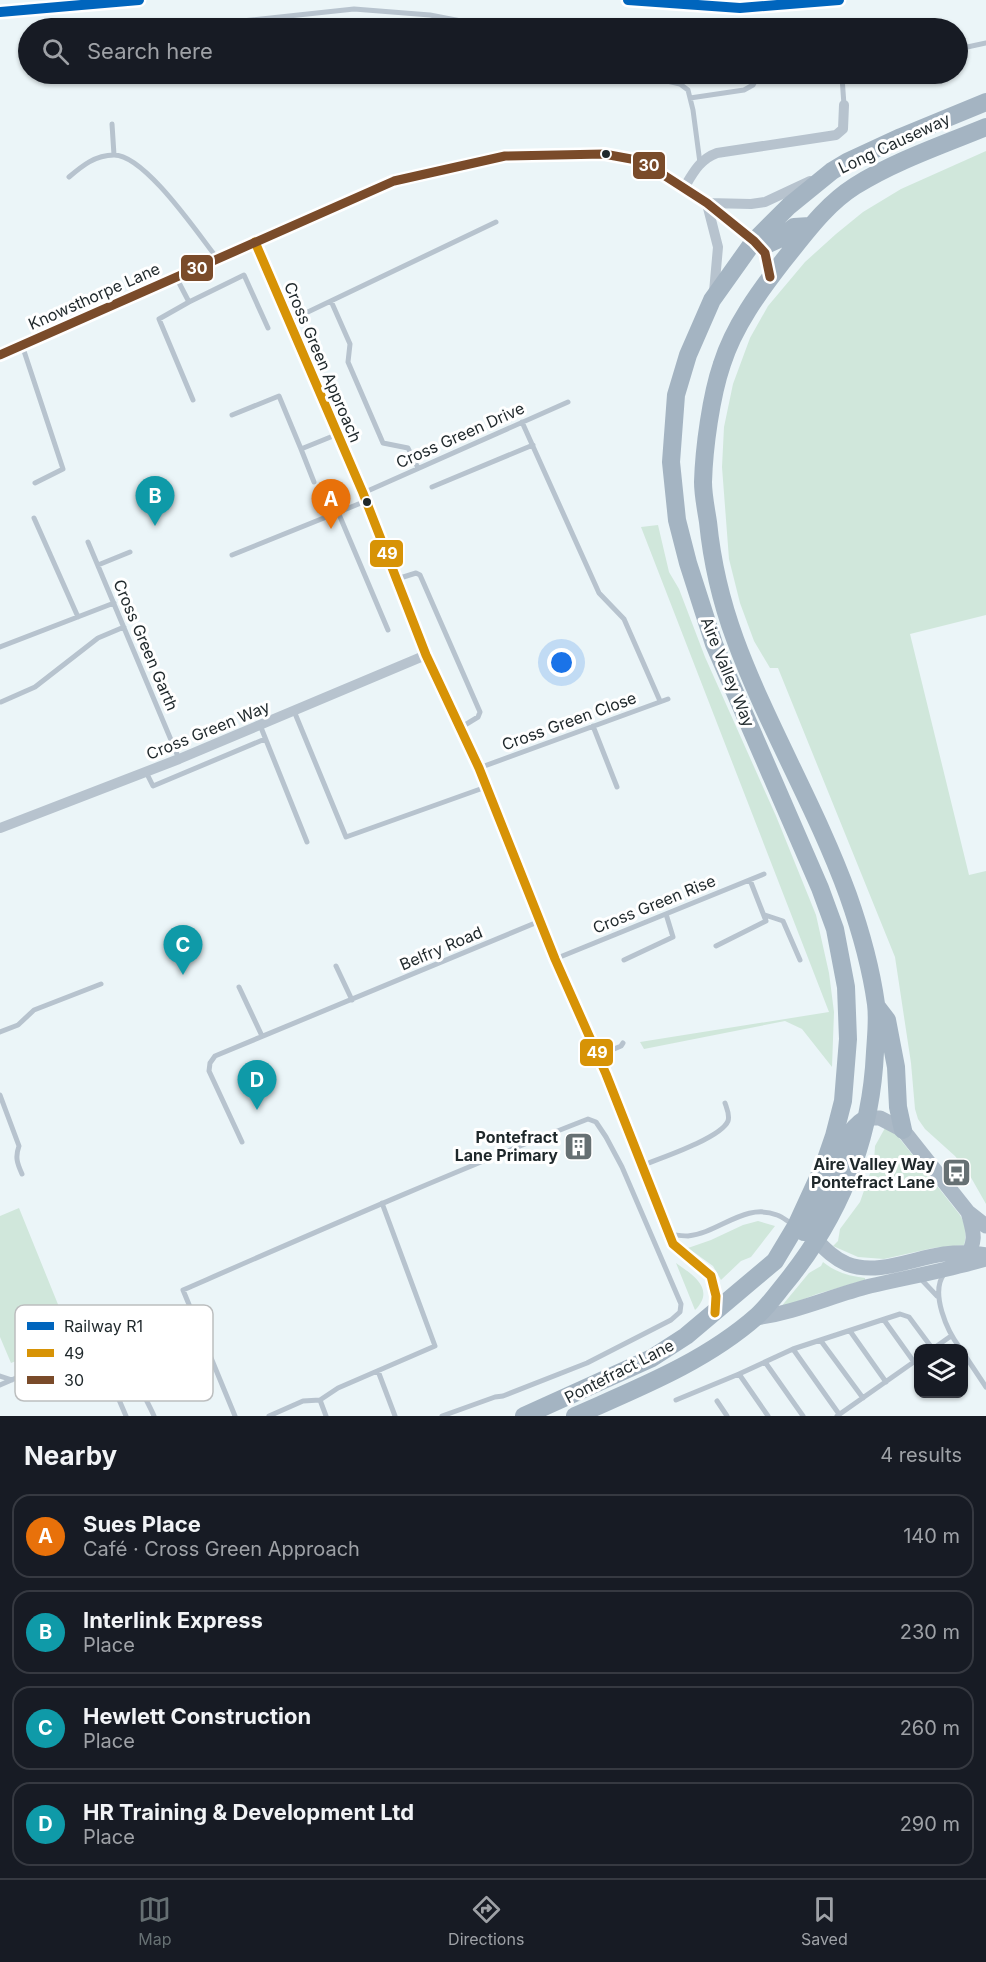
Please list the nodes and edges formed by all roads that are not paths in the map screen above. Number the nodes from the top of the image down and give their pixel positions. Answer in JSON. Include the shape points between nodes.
{"nodes":[{"id":1,"x":270,"y":18,"type":"edge"},
{"id":2,"x":445,"y":18,"type":"edge"},
{"id":3,"x":986,"y":43,"type":"edge"},
{"id":4,"x":968,"y":47,"type":"edge"},
{"id":5,"x":680,"y":84,"type":"edge"},
{"id":6,"x":754,"y":84,"type":"edge"},
{"id":7,"x":843,"y":84,"type":"edge"},
{"id":8,"x":690,"y":98,"type":"junction"},
{"id":9,"x":986,"y":102,"type":"edge"},
{"id":10,"x":844,"y":105,"type":"joint"},
{"id":11,"x":112,"y":124,"type":"dead end"},
{"id":12,"x":986,"y":127,"type":"edge"},
{"id":13,"x":114,"y":155,"type":"junction"},
{"id":14,"x":700,"y":163,"type":"junction"},
{"id":15,"x":832,"y":171,"type":"junction"},
{"id":16,"x":69,"y":177,"type":"dead end"},
{"id":17,"x":684,"y":188,"type":"junction"},
{"id":18,"x":707,"y":203,"type":"junction"},
{"id":19,"x":496,"y":222,"type":"dead end"},
{"id":20,"x":810,"y":225,"type":"junction"},
{"id":21,"x":754,"y":241,"type":"junction"},
{"id":22,"x":255,"y":242,"type":"junction"},
{"id":23,"x":217,"y":258,"type":"junction"},
{"id":24,"x":783,"y":261,"type":"joint"},
{"id":25,"x":176,"y":277,"type":"junction"},
{"id":26,"x":770,"y":277,"type":"junction"},
{"id":27,"x":712,"y":300,"type":"junction"},
{"id":28,"x":331,"y":301,"type":"junction"},
{"id":29,"x":189,"y":302,"type":"junction"},
{"id":30,"x":290,"y":321,"type":"junction"},
{"id":31,"x":268,"y":328,"type":"dead end"},
{"id":32,"x":22,"y":345,"type":"junction"},
{"id":33,"x":0,"y":355,"type":"edge"},
{"id":34,"x":193,"y":400,"type":"dead end"},
{"id":35,"x":568,"y":402,"type":"dead end"},
{"id":36,"x":232,"y":415,"type":"dead end"},
{"id":37,"x":522,"y":422,"type":"junction"},
{"id":38,"x":338,"y":434,"type":"junction"},
{"id":39,"x":533,"y":445,"type":"junction"},
{"id":40,"x":301,"y":449,"type":"junction"},
{"id":41,"x":418,"y":468,"type":"junction"},
{"id":42,"x":314,"y":482,"type":"dead end"},
{"id":43,"x":35,"y":483,"type":"dead end"},
{"id":44,"x":432,"y":487,"type":"dead end"},
{"id":45,"x":364,"y":497,"type":"junction"},
{"id":46,"x":338,"y":512,"type":"junction"},
{"id":47,"x":34,"y":518,"type":"dead end"},
{"id":48,"x":88,"y":542,"type":"dead end"},
{"id":49,"x":130,"y":552,"type":"dead end"},
{"id":50,"x":232,"y":555,"type":"dead end"},
{"id":51,"x":98,"y":566,"type":"junction"},
{"id":52,"x":397,"y":579,"type":"junction"},
{"id":53,"x":114,"y":603,"type":"junction"},
{"id":54,"x":78,"y":616,"type":"junction"},
{"id":55,"x":124,"y":627,"type":"junction"},
{"id":56,"x":388,"y":630,"type":"dead end"},
{"id":57,"x":0,"y":647,"type":"edge"},
{"id":58,"x":426,"y":655,"type":"junction"},
{"id":59,"x":668,"y":699,"type":"dead end"},
{"id":60,"x":660,"y":701,"type":"junction"},
{"id":61,"x":1,"y":702,"type":"edge"},
{"id":62,"x":294,"y":711,"type":"junction"},
{"id":63,"x":260,"y":725,"type":"junction"},
{"id":64,"x":593,"y":726,"type":"junction"},
{"id":65,"x":460,"y":728,"type":"junction"},
{"id":66,"x":265,"y":739,"type":"junction"},
{"id":67,"x":179,"y":759,"type":"junction"},
{"id":68,"x":479,"y":768,"type":"junction"},
{"id":69,"x":146,"y":772,"type":"junction"},
{"id":70,"x":486,"y":787,"type":"junction"},
{"id":71,"x":617,"y":787,"type":"dead end"},
{"id":72,"x":0,"y":828,"type":"edge"},
{"id":73,"x":307,"y":842,"type":"dead end"},
{"id":74,"x":764,"y":874,"type":"dead end"},
{"id":75,"x":750,"y":880,"type":"junction"},
{"id":76,"x":666,"y":914,"type":"junction"},
{"id":77,"x":765,"y":915,"type":"junction"},
{"id":78,"x":540,"y":921,"type":"junction"},
{"id":79,"x":716,"y":946,"type":"dead end"},
{"id":80,"x":555,"y":959,"type":"junction"},
{"id":81,"x":624,"y":960,"type":"dead end"},
{"id":82,"x":800,"y":960,"type":"dead end"},
{"id":83,"x":336,"y":966,"type":"dead end"},
{"id":84,"x":100,"y":984,"type":"dead end"},
{"id":85,"x":239,"y":987,"type":"dead end"},
{"id":86,"x":352,"y":1000,"type":"junction"},
{"id":87,"x":876,"y":1006,"type":"junction"},
{"id":88,"x":0,"y":1032,"type":"edge"},
{"id":89,"x":262,"y":1036,"type":"junction"},
{"id":90,"x":623,"y":1043,"type":"dead end"},
{"id":91,"x":598,"y":1056,"type":"junction"},
{"id":92,"x":0,"y":1095,"type":"edge"},
{"id":93,"x":725,"y":1103,"type":"dead end"},
{"id":94,"x":841,"y":1110,"type":"joint"},
{"id":95,"x":868,"y":1118,"type":"junction"},
{"id":96,"x":903,"y":1130,"type":"junction"},
{"id":97,"x":242,"y":1142,"type":"dead end"},
{"id":98,"x":643,"y":1165,"type":"junction"},
{"id":99,"x":22,"y":1174,"type":"dead end"},
{"id":100,"x":382,"y":1203,"type":"junction"},
{"id":101,"x":968,"y":1212,"type":"junction"},
{"id":102,"x":986,"y":1226,"type":"edge"},
{"id":103,"x":805,"y":1228,"type":"junction"},
{"id":104,"x":669,"y":1234,"type":"junction"},
{"id":105,"x":970,"y":1252,"type":"junction"},
{"id":106,"x":986,"y":1257,"type":"edge"},
{"id":107,"x":962,"y":1266,"type":"junction"},
{"id":108,"x":946,"y":1270,"type":"junction"},
{"id":109,"x":919,"y":1276,"type":"junction"},
{"id":110,"x":938,"y":1298,"type":"junction"},
{"id":111,"x":189,"y":1305,"type":"edge"},
{"id":112,"x":715,"y":1313,"type":"junction"},
{"id":113,"x":755,"y":1318,"type":"junction"},
{"id":114,"x":884,"y":1320,"type":"junction"},
{"id":115,"x":850,"y":1331,"type":"junction"},
{"id":116,"x":951,"y":1336,"type":"junction"},
{"id":117,"x":821,"y":1341,"type":"junction"},
{"id":118,"x":930,"y":1344,"type":"edge"},
{"id":119,"x":939,"y":1344,"type":"edge"},
{"id":120,"x":957,"y":1344,"type":"edge"},
{"id":121,"x":793,"y":1349,"type":"junction"},
{"id":122,"x":914,"y":1358,"type":"edge"},
{"id":123,"x":968,"y":1361,"type":"edge"},
{"id":124,"x":765,"y":1362,"type":"junction"},
{"id":125,"x":914,"y":1362,"type":"edge"},
{"id":126,"x":213,"y":1363,"type":"edge"},
{"id":127,"x":378,"y":1371,"type":"junction"},
{"id":128,"x":739,"y":1374,"type":"junction"},
{"id":129,"x":0,"y":1376,"type":"edge"},
{"id":130,"x":15,"y":1379,"type":"edge"},
{"id":131,"x":12,"y":1380,"type":"junction"},
{"id":132,"x":886,"y":1382,"type":"junction"},
{"id":133,"x":0,"y":1385,"type":"edge"},
{"id":134,"x":986,"y":1387,"type":"edge"},
{"id":135,"x":863,"y":1398,"type":"junction"},
{"id":136,"x":320,"y":1400,"type":"junction"},
{"id":137,"x":676,"y":1400,"type":"dead end"},
{"id":138,"x":120,"y":1401,"type":"edge"},
{"id":139,"x":148,"y":1401,"type":"edge"},
{"id":140,"x":717,"y":1401,"type":"dead end"},
{"id":141,"x":838,"y":1415,"type":"edge"},
{"id":142,"x":126,"y":1416,"type":"edge"},
{"id":143,"x":154,"y":1416,"type":"edge"},
{"id":144,"x":235,"y":1416,"type":"edge"},
{"id":145,"x":269,"y":1416,"type":"edge"},
{"id":146,"x":326,"y":1416,"type":"edge"},
{"id":147,"x":395,"y":1416,"type":"edge"},
{"id":148,"x":442,"y":1416,"type":"edge"},
{"id":149,"x":524,"y":1416,"type":"edge"},
{"id":150,"x":575,"y":1416,"type":"edge"},
{"id":151,"x":727,"y":1416,"type":"edge"},
{"id":152,"x":768,"y":1416,"type":"edge"},
{"id":153,"x":803,"y":1416,"type":"edge"}],
"edges":[{"from":1,"to":2,"type":"lane","via":[[354,9]]},
{"from":3,"to":4,"type":"lane"},
{"from":5,"to":8,"type":"lane","via":[[688,90]]},
{"from":6,"to":8,"type":"lane","via":[[744,90]]},
{"from":7,"to":10,"type":"lane"},
{"from":8,"to":14,"type":"lane"},
{"from":9,"to":15,"type":"highway","name":"Long Causeway"},
{"from":10,"to":14,"type":"street","name":"Long Causeway","via":[[843,129],[836,135],[717,153]]},
{"from":11,"to":13,"type":"lane"},
{"from":12,"to":20,"type":"highway","name":"Long Causeway","via":[[913,156],[852,188]]},
{"from":13,"to":16,"type":"lane","via":[[89,160]]},
{"from":13,"to":23,"type":"lane","via":[[126,158],[149,174]]},
{"from":14,"to":17,"type":"street"},
{"from":15,"to":18,"type":"street","via":[[765,202]]},
{"from":15,"to":21,"type":"highway","name":"Long Causeway"},
{"from":17,"to":18,"type":"street","name":"Knowsthorpe Lane"},
{"from":17,"to":22,"type":"street","name":"Knowsthorpe Lane","via":[[642,161],[604,154],[505,156],[394,181]]},
{"from":18,"to":21,"type":"street","name":"Knowsthorpe Lane"},
{"from":18,"to":27,"type":"street","via":[[718,247]]},
{"from":19,"to":28,"type":"lane"},
{"from":20,"to":21,"type":"highway","via":[[794,227],[768,244]]},
{"from":20,"to":24,"type":"highway","name":"Long Causeway"},
{"from":21,"to":26,"type":"highway","via":[[765,253]]},
{"from":21,"to":27,"type":"highway","name":"Aire Valley Way"},
{"from":22,"to":23,"type":"street","name":"Knowsthorpe Lane"},
{"from":22,"to":30,"type":"street","name":"Cross Green Approach"},
{"from":23,"to":25,"type":"street","name":"Knowsthorpe Lane"},
{"from":24,"to":26,"type":"highway","name":"Aire Valley Way"},
{"from":25,"to":29,"type":"lane"},
{"from":25,"to":32,"type":"street","name":"Knowsthorpe Lane"},
{"from":26,"to":87,"type":"highway","name":"Aire Valley Way","via":[[745,314],[722,362],[711,411],[703,485],[713,564],[734,638],[849,898]]},
{"from":27,"to":94,"type":"highway","name":"Aire Valley Way","via":[[676,395],[670,462],[677,520],[714,644],[835,929],[847,997],[848,1039]]},
{"from":28,"to":30,"type":"lane"},
{"from":28,"to":41,"type":"lane","via":[[350,344],[348,362],[383,443],[408,448]]},
{"from":29,"to":31,"type":"lane","via":[[244,275]]},
{"from":29,"to":34,"type":"lane","via":[[159,319]]},
{"from":30,"to":38,"type":"street","name":"Cross Green Approach"},
{"from":32,"to":33,"type":"street","name":"Knowsthorpe Lane"},
{"from":32,"to":43,"type":"lane","via":[[63,469]]},
{"from":35,"to":37,"type":"lane","name":"Cross Green Drive"},
{"from":36,"to":40,"type":"lane","via":[[279,396]]},
{"from":37,"to":39,"type":"lane"},
{"from":37,"to":41,"type":"lane","name":"Cross Green Drive"},
{"from":38,"to":40,"type":"lane"},
{"from":38,"to":45,"type":"street","name":"Cross Green Approach"},
{"from":39,"to":44,"type":"lane"},
{"from":39,"to":60,"type":"lane","via":[[599,593],[624,620]]},
{"from":40,"to":42,"type":"lane"},
{"from":41,"to":45,"type":"lane","name":"Cross Green Drive"},
{"from":45,"to":46,"type":"lane","name":"Cross Green Drive"},
{"from":45,"to":52,"type":"street","name":"Cross Green Approach"},
{"from":46,"to":50,"type":"lane","name":"Cross Green Drive"},
{"from":46,"to":56,"type":"lane"},
{"from":47,"to":54,"type":"lane"},
{"from":48,"to":51,"type":"lane","name":"Cross Green Garth"},
{"from":49,"to":51,"type":"lane"},
{"from":51,"to":53,"type":"lane","name":"Cross Green Garth"},
{"from":52,"to":58,"type":"street","name":"Cross Green Approach"},
{"from":52,"to":65,"type":"lane","via":[[420,575],[480,712]]},
{"from":53,"to":54,"type":"lane"},
{"from":53,"to":55,"type":"lane","name":"Cross Green Garth"},
{"from":54,"to":57,"type":"lane"},
{"from":55,"to":61,"type":"lane","via":[[98,638],[35,687]]},
{"from":55,"to":67,"type":"lane","name":"Cross Green Garth"},
{"from":58,"to":62,"type":"street","name":"Cross Green Way"},
{"from":58,"to":65,"type":"street","name":"Cross Green Approach"},
{"from":59,"to":60,"type":"lane","name":"Cross Green Close"},
{"from":60,"to":64,"type":"lane","name":"Cross Green Close"},
{"from":62,"to":63,"type":"street","name":"Cross Green Way"},
{"from":62,"to":70,"type":"lane","via":[[346,837]]},
{"from":63,"to":66,"type":"lane"},
{"from":63,"to":67,"type":"street","name":"Cross Green Way"},
{"from":64,"to":68,"type":"lane","name":"Cross Green Close"},
{"from":64,"to":71,"type":"lane"},
{"from":65,"to":68,"type":"street","name":"Cross Green Approach"},
{"from":66,"to":69,"type":"lane","via":[[153,786]]},
{"from":66,"to":73,"type":"lane"},
{"from":67,"to":69,"type":"street","name":"Cross Green Way"},
{"from":68,"to":70,"type":"street","name":"Cross Green Approach"},
{"from":69,"to":72,"type":"street","name":"Cross Green Way"},
{"from":70,"to":78,"type":"street","name":"Cross Green Approach"},
{"from":74,"to":75,"type":"lane","name":"Cross Green Rise"},
{"from":75,"to":76,"type":"lane","name":"Cross Green Rise"},
{"from":75,"to":77,"type":"lane"},
{"from":76,"to":80,"type":"lane","name":"Cross Green Rise"},
{"from":76,"to":81,"type":"lane","via":[[673,937]]},
{"from":77,"to":79,"type":"lane","via":[[763,924]]},
{"from":77,"to":82,"type":"lane","via":[[783,921]]},
{"from":78,"to":80,"type":"street","name":"Cross Green Approach"},
{"from":78,"to":86,"type":"lane","name":"Belfry Road"},
{"from":80,"to":91,"type":"street","name":"Cross Green Approach"},
{"from":83,"to":86,"type":"lane"},
{"from":84,"to":88,"type":"lane","via":[[34,1010],[12,1028]]},
{"from":85,"to":89,"type":"lane"},
{"from":86,"to":89,"type":"lane","name":"Belfry Road"},
{"from":87,"to":95,"type":"highway","name":"Aire Valley Way"},
{"from":87,"to":96,"type":"highway","via":[[887,1020]]},
{"from":89,"to":97,"type":"lane","name":"Belfry Road","via":[[215,1056],[210,1063],[209,1071]]},
{"from":90,"to":91,"type":"lane"},
{"from":91,"to":98,"type":"street","name":"Cross Green Approach"},
{"from":92,"to":99,"type":"lane","via":[[19,1146],[16,1163]]},
{"from":93,"to":98,"type":"lane","via":[[729,1120],[720,1130],[690,1147]]},
{"from":94,"to":103,"type":"highway","name":"Pontefract Lane"},
{"from":95,"to":96,"type":"street","via":[[880,1118]]},
{"from":95,"to":103,"type":"highway","via":[[855,1126],[831,1185]]},
{"from":96,"to":101,"type":"street"},
{"from":98,"to":104,"type":"street","name":"Cross Green Approach"},
{"from":100,"to":111,"type":"lane","via":[[183,1290]]},
{"from":100,"to":127,"type":"lane","via":[[435,1346]]},
{"from":100,"to":148,"type":"lane","via":[[588,1119],[600,1127],[617,1157],[681,1304],[680,1312],[671,1320],[587,1363]]},
{"from":101,"to":102,"type":"street"},
{"from":101,"to":105,"type":"street","via":[[974,1237]]},
{"from":103,"to":104,"type":"lane","via":[[777,1215],[756,1212],[689,1236]]},
{"from":103,"to":105,"type":"street","via":[[833,1257],[866,1268]]},
{"from":103,"to":112,"type":"highway","name":"Pontefract Lane","via":[[789,1255],[774,1261]]},
{"from":103,"to":113,"type":"highway","name":"Pontefract Lane","via":[[802,1263]]},
{"from":104,"to":112,"type":"street","name":"Cross Green Approach","via":[[673,1244],[711,1276]]},
{"from":105,"to":106,"type":"street"},
{"from":105,"to":107,"type":"street"},
{"from":106,"to":107,"type":"street","name":"Pontefract Lane"},
{"from":107,"to":108,"type":"street","name":"Pontefract Lane"},
{"from":108,"to":109,"type":"street","name":"Pontefract Lane"},
{"from":108,"to":110,"type":"lane","via":[[940,1278]]},
{"from":109,"to":110,"type":"lane"},
{"from":109,"to":113,"type":"street","name":"Pontefract Lane"},
{"from":110,"to":116,"type":"lane"},
{"from":112,"to":149,"type":"highway","name":"Pontefract Lane","via":[[652,1358]]},
{"from":113,"to":150,"type":"highway","name":"Pontefract Lane","via":[[698,1359]]},
{"from":114,"to":115,"type":"lane"},
{"from":114,"to":118,"type":"lane","via":[[900,1314],[909,1317]]},
{"from":114,"to":122,"type":"lane"},
{"from":115,"to":117,"type":"lane"},
{"from":115,"to":132,"type":"lane"},
{"from":116,"to":119,"type":"lane"},
{"from":116,"to":120,"type":"lane"},
{"from":117,"to":121,"type":"lane"},
{"from":117,"to":135,"type":"lane"},
{"from":121,"to":124,"type":"lane"},
{"from":121,"to":141,"type":"lane"},
{"from":123,"to":134,"type":"lane"},
{"from":124,"to":128,"type":"lane"},
{"from":124,"to":153,"type":"lane"},
{"from":125,"to":132,"type":"lane"},
{"from":126,"to":144,"type":"lane"},
{"from":127,"to":136,"type":"lane"},
{"from":127,"to":147,"type":"lane"},
{"from":128,"to":137,"type":"lane"},
{"from":128,"to":152,"type":"lane"},
{"from":129,"to":131,"type":"lane"},
{"from":130,"to":131,"type":"lane"},
{"from":131,"to":133,"type":"lane"},
{"from":132,"to":135,"type":"lane"},
{"from":135,"to":141,"type":"lane"},
{"from":136,"to":145,"type":"lane","via":[[303,1401]]},
{"from":136,"to":146,"type":"lane"},
{"from":138,"to":142,"type":"lane"},
{"from":139,"to":143,"type":"lane"},
{"from":140,"to":151,"type":"lane"}]}
